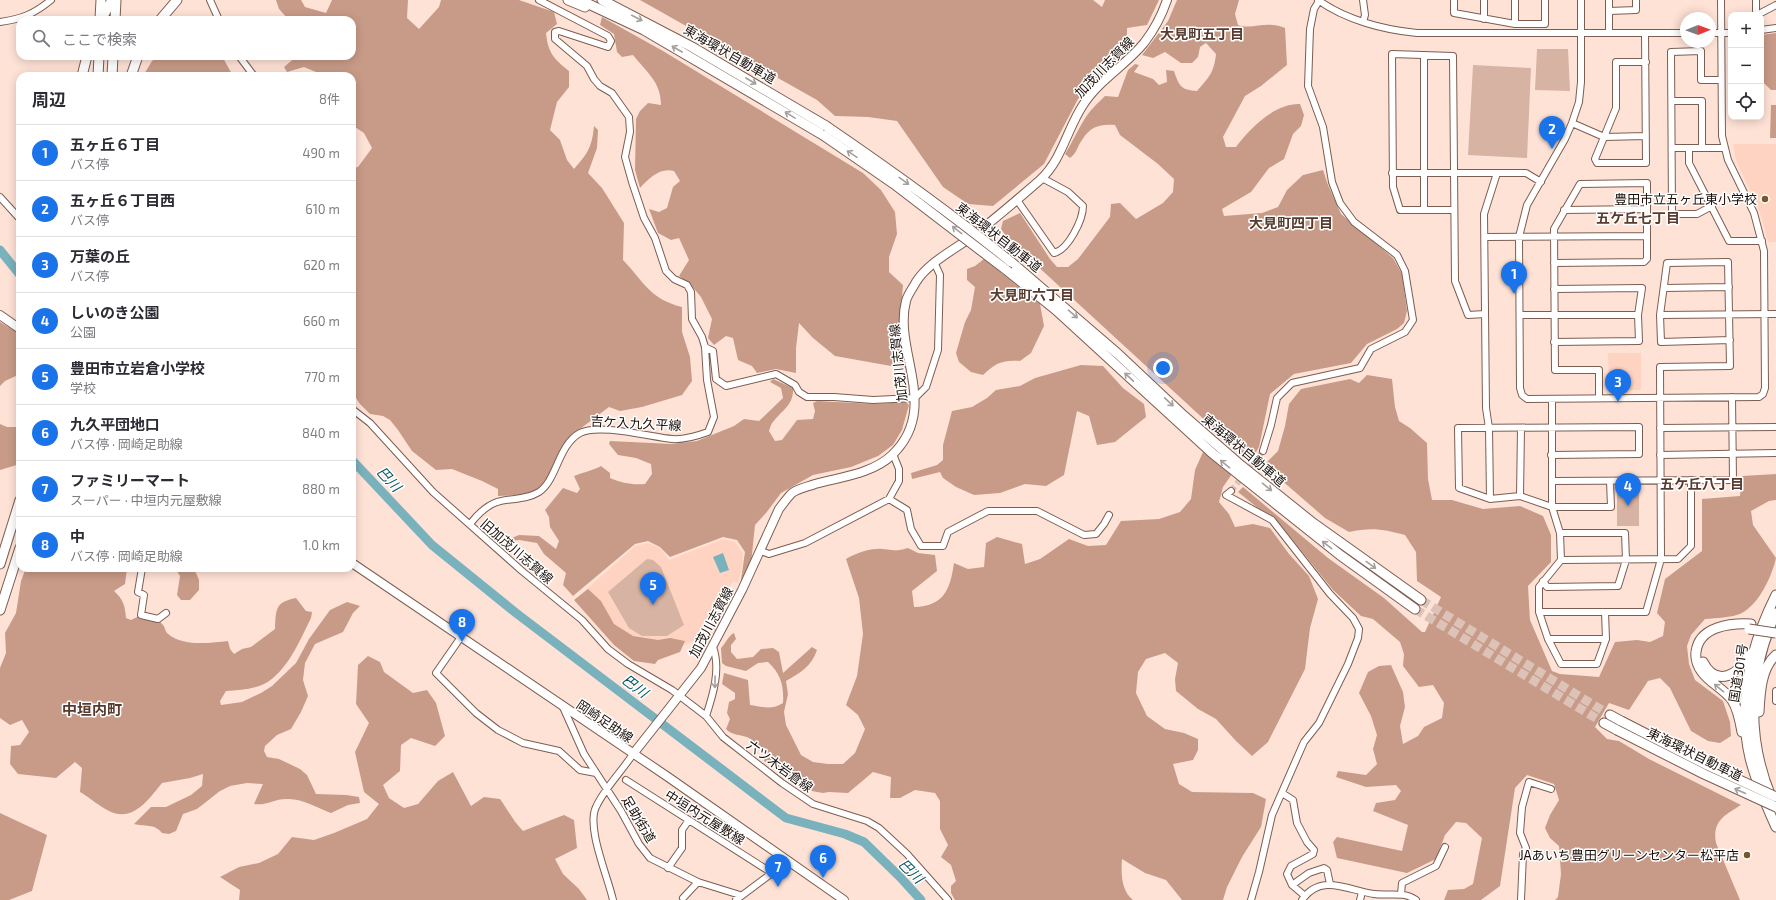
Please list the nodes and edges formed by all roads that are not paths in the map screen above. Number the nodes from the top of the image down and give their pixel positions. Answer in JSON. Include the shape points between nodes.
{"nodes":[{"id":1,"x":51,"y":0,"type":"edge"},
{"id":2,"x":101,"y":0,"type":"edge"},
{"id":3,"x":112,"y":0,"type":"edge"},
{"id":4,"x":116,"y":0,"type":"edge"},
{"id":5,"x":177,"y":0,"type":"edge"},
{"id":6,"x":210,"y":0,"type":"edge"},
{"id":7,"x":539,"y":0,"type":"edge"},
{"id":8,"x":568,"y":0,"type":"edge"},
{"id":9,"x":580,"y":0,"type":"edge"},
{"id":10,"x":602,"y":0,"type":"edge"},
{"id":11,"x":1167,"y":0,"type":"edge"},
{"id":12,"x":1319,"y":0,"type":"edge"},
{"id":13,"x":1363,"y":0,"type":"edge"},
{"id":14,"x":1454,"y":0,"type":"edge"},
{"id":15,"x":1484,"y":0,"type":"edge"},
{"id":16,"x":1515,"y":0,"type":"edge"},
{"id":17,"x":1545,"y":0,"type":"edge"},
{"id":18,"x":1581,"y":0,"type":"edge"},
{"id":19,"x":1608,"y":0,"type":"edge"},
{"id":20,"x":1636,"y":0,"type":"edge"},
{"id":21,"x":1721,"y":0,"type":"edge"},
{"id":22,"x":1756,"y":0,"type":"edge"},
{"id":23,"x":1776,"y":5,"type":"edge"},
{"id":24,"x":1609,"y":11,"type":"junction"},
{"id":25,"x":1757,"y":12,"type":"edge"},
{"id":26,"x":1763,"y":12,"type":"edge"},
{"id":27,"x":26,"y":16,"type":"edge"},
{"id":28,"x":101,"y":16,"type":"edge"},
{"id":29,"x":103,"y":16,"type":"edge"},
{"id":30,"x":116,"y":16,"type":"edge"},
{"id":31,"x":163,"y":16,"type":"edge"},
{"id":32,"x":217,"y":16,"type":"edge"},
{"id":33,"x":1484,"y":19,"type":"junction"},
{"id":34,"x":16,"y":20,"type":"edge"},
{"id":35,"x":0,"y":22,"type":"edge"},
{"id":36,"x":1364,"y":22,"type":"junction"},
{"id":37,"x":1515,"y":24,"type":"junction"},
{"id":38,"x":1776,"y":28,"type":"edge"},
{"id":39,"x":644,"y":30,"type":"junction"},
{"id":40,"x":1764,"y":30,"type":"edge"},
{"id":41,"x":1581,"y":33,"type":"junction"},
{"id":42,"x":1609,"y":33,"type":"junction"},
{"id":43,"x":1645,"y":33,"type":"junction"},
{"id":44,"x":1680,"y":33,"type":"edge"},
{"id":45,"x":1716,"y":33,"type":"edge"},
{"id":46,"x":1721,"y":33,"type":"junction"},
{"id":47,"x":1728,"y":33,"type":"edge"},
{"id":48,"x":1424,"y":55,"type":"junction"},
{"id":49,"x":86,"y":60,"type":"edge"},
{"id":50,"x":99,"y":60,"type":"edge"},
{"id":51,"x":113,"y":60,"type":"edge"},
{"id":52,"x":137,"y":60,"type":"edge"},
{"id":53,"x":242,"y":60,"type":"edge"},
{"id":54,"x":1646,"y":62,"type":"junction"},
{"id":55,"x":83,"y":72,"type":"edge"},
{"id":56,"x":98,"y":72,"type":"edge"},
{"id":57,"x":112,"y":72,"type":"edge"},
{"id":58,"x":132,"y":72,"type":"edge"},
{"id":59,"x":251,"y":72,"type":"edge"},
{"id":60,"x":1721,"y":80,"type":"junction"},
{"id":61,"x":1672,"y":101,"type":"junction"},
{"id":62,"x":1572,"y":123,"type":"junction"},
{"id":63,"x":1646,"y":136,"type":"junction"},
{"id":64,"x":1604,"y":137,"type":"junction"},
{"id":65,"x":1672,"y":148,"type":"junction"},
{"id":66,"x":1689,"y":148,"type":"junction"},
{"id":67,"x":1702,"y":148,"type":"junction"},
{"id":68,"x":1725,"y":148,"type":"junction"},
{"id":69,"x":1392,"y":173,"type":"junction"},
{"id":70,"x":1454,"y":173,"type":"junction"},
{"id":71,"x":1497,"y":173,"type":"junction"},
{"id":72,"x":1423,"y":174,"type":"junction"},
{"id":73,"x":1042,"y":178,"type":"junction"},
{"id":74,"x":1541,"y":182,"type":"junction"},
{"id":75,"x":0,"y":197,"type":"edge"},
{"id":76,"x":1017,"y":200,"type":"junction"},
{"id":77,"x":1712,"y":206,"type":"junction"},
{"id":78,"x":1647,"y":209,"type":"junction"},
{"id":79,"x":1424,"y":210,"type":"junction"},
{"id":80,"x":1454,"y":210,"type":"junction"},
{"id":81,"x":1564,"y":210,"type":"junction"},
{"id":82,"x":16,"y":215,"type":"edge"},
{"id":83,"x":1554,"y":236,"type":"junction"},
{"id":84,"x":1647,"y":236,"type":"junction"},
{"id":85,"x":1485,"y":237,"type":"junction"},
{"id":86,"x":1519,"y":237,"type":"junction"},
{"id":87,"x":1762,"y":241,"type":"junction"},
{"id":88,"x":1554,"y":263,"type":"junction"},
{"id":89,"x":935,"y":264,"type":"junction"},
{"id":90,"x":1664,"y":288,"type":"junction"},
{"id":91,"x":1729,"y":288,"type":"junction"},
{"id":92,"x":1554,"y":289,"type":"junction"},
{"id":93,"x":0,"y":314,"type":"edge"},
{"id":94,"x":1485,"y":314,"type":"junction"},
{"id":95,"x":1729,"y":314,"type":"junction"},
{"id":96,"x":1765,"y":314,"type":"junction"},
{"id":97,"x":1776,"y":314,"type":"edge"},
{"id":98,"x":1520,"y":315,"type":"junction"},
{"id":99,"x":1638,"y":315,"type":"junction"},
{"id":100,"x":1660,"y":315,"type":"junction"},
{"id":101,"x":1554,"y":316,"type":"junction"},
{"id":102,"x":16,"y":326,"type":"edge"},
{"id":103,"x":1730,"y":340,"type":"junction"},
{"id":104,"x":1554,"y":342,"type":"junction"},
{"id":105,"x":705,"y":347,"type":"junction"},
{"id":106,"x":1660,"y":397,"type":"junction"},
{"id":107,"x":1732,"y":397,"type":"junction"},
{"id":108,"x":915,"y":398,"type":"junction"},
{"id":109,"x":1599,"y":398,"type":"junction"},
{"id":110,"x":1552,"y":399,"type":"junction"},
{"id":111,"x":356,"y":413,"type":"edge"},
{"id":112,"x":1732,"y":427,"type":"junction"},
{"id":113,"x":1776,"y":427,"type":"edge"},
{"id":114,"x":1489,"y":428,"type":"junction"},
{"id":115,"x":1520,"y":428,"type":"junction"},
{"id":116,"x":1551,"y":428,"type":"junction"},
{"id":117,"x":1660,"y":428,"type":"junction"},
{"id":118,"x":1263,"y":451,"type":"tunnel mouth"},
{"id":119,"x":1732,"y":453,"type":"junction"},
{"id":120,"x":1776,"y":453,"type":"edge"},
{"id":121,"x":893,"y":454,"type":"junction"},
{"id":122,"x":1551,"y":455,"type":"junction"},
{"id":123,"x":1660,"y":455,"type":"junction"},
{"id":124,"x":1660,"y":480,"type":"junction"},
{"id":125,"x":1691,"y":480,"type":"junction"},
{"id":126,"x":1552,"y":481,"type":"junction"},
{"id":127,"x":1610,"y":481,"type":"junction"},
{"id":128,"x":1231,"y":491,"type":"dead end"},
{"id":129,"x":1520,"y":496,"type":"junction"},
{"id":130,"x":1490,"y":499,"type":"junction"},
{"id":131,"x":889,"y":500,"type":"junction"},
{"id":132,"x":1552,"y":507,"type":"junction"},
{"id":133,"x":16,"y":513,"type":"edge"},
{"id":134,"x":1109,"y":515,"type":"dead end"},
{"id":135,"x":470,"y":524,"type":"junction"},
{"id":136,"x":1560,"y":534,"type":"junction"},
{"id":137,"x":761,"y":551,"type":"junction"},
{"id":138,"x":1661,"y":559,"type":"junction"},
{"id":139,"x":1561,"y":560,"type":"junction"},
{"id":140,"x":1626,"y":560,"type":"junction"},
{"id":141,"x":16,"y":562,"type":"edge"},
{"id":142,"x":0,"y":564,"type":"edge"},
{"id":143,"x":356,"y":565,"type":"edge"},
{"id":144,"x":141,"y":572,"type":"edge"},
{"id":145,"x":1543,"y":581,"type":"junction"},
{"id":146,"x":1776,"y":594,"type":"edge"},
{"id":147,"x":1421,"y":600,"type":"tunnel mouth"},
{"id":148,"x":1415,"y":609,"type":"tunnel mouth"},
{"id":149,"x":0,"y":610,"type":"edge"},
{"id":150,"x":1539,"y":612,"type":"junction"},
{"id":151,"x":1605,"y":612,"type":"junction"},
{"id":152,"x":166,"y":613,"type":"dead end"},
{"id":153,"x":1776,"y":613,"type":"edge"},
{"id":154,"x":1750,"y":626,"type":"junction"},
{"id":155,"x":1776,"y":628,"type":"edge"},
{"id":156,"x":1776,"y":633,"type":"edge"},
{"id":157,"x":461,"y":637,"type":"junction"},
{"id":158,"x":1548,"y":639,"type":"junction"},
{"id":159,"x":1606,"y":639,"type":"junction"},
{"id":160,"x":713,"y":647,"type":"junction"},
{"id":161,"x":1776,"y":655,"type":"edge"},
{"id":162,"x":1776,"y":691,"type":"edge"},
{"id":163,"x":678,"y":697,"type":"junction"},
{"id":164,"x":1776,"y":702,"type":"edge"},
{"id":165,"x":563,"y":707,"type":"junction"},
{"id":166,"x":1610,"y":715,"type":"tunnel mouth"},
{"id":167,"x":706,"y":716,"type":"junction"},
{"id":168,"x":1604,"y":723,"type":"tunnel mouth"},
{"id":169,"x":634,"y":754,"type":"junction"},
{"id":170,"x":596,"y":773,"type":"junction"},
{"id":171,"x":626,"y":780,"type":"dead end"},
{"id":172,"x":1759,"y":787,"type":"junction"},
{"id":173,"x":608,"y":789,"type":"junction"},
{"id":174,"x":1551,"y":789,"type":"dead end"},
{"id":175,"x":1282,"y":793,"type":"junction"},
{"id":176,"x":1776,"y":797,"type":"edge"},
{"id":177,"x":1776,"y":806,"type":"edge"},
{"id":178,"x":689,"y":820,"type":"junction"},
{"id":179,"x":1776,"y":827,"type":"edge"},
{"id":180,"x":1445,"y":847,"type":"dead end"},
{"id":181,"x":791,"y":863,"type":"junction"},
{"id":182,"x":668,"y":868,"type":"junction"},
{"id":183,"x":772,"y":873,"type":"junction"},
{"id":184,"x":698,"y":882,"type":"junction"},
{"id":185,"x":1330,"y":884,"type":"junction"},
{"id":186,"x":1292,"y":886,"type":"junction"},
{"id":187,"x":1362,"y":892,"type":"junction"},
{"id":188,"x":1401,"y":894,"type":"junction"},
{"id":189,"x":682,"y":898,"type":"dead end"},
{"id":190,"x":738,"y":898,"type":"edge"},
{"id":191,"x":1304,"y":898,"type":"edge"},
{"id":192,"x":613,"y":900,"type":"edge"},
{"id":193,"x":844,"y":900,"type":"edge"},
{"id":194,"x":948,"y":900,"type":"edge"},
{"id":195,"x":1251,"y":900,"type":"edge"},
{"id":196,"x":1360,"y":900,"type":"edge"},
{"id":197,"x":1416,"y":900,"type":"edge"},
{"id":198,"x":1522,"y":900,"type":"edge"}],
"edges":[{"from":1,"to":27,"type":"street"},
{"from":2,"to":28,"type":"highway"},
{"from":3,"to":29,"type":"highway"},
{"from":4,"to":30,"type":"highway"},
{"from":5,"to":31,"type":"highway"},
{"from":6,"to":32,"type":"street"},
{"from":7,"to":105,"type":"street","via":[[608,36],[611,41],[608,46],[555,32],[555,39],[587,66],[594,79],[612,93],[629,117],[630,132],[625,157],[644,218],[655,238],[666,271],[674,279],[687,285],[691,292],[692,319]]},
{"from":8,"to":39,"type":"highway"},
{"from":9,"to":39,"type":"highway"},
{"from":10,"to":147,"type":"highway","name":"東海環状自動車道","one_way":true,"bridge":true,"via":[[692,47],[826,126],[870,156],[1011,262],[1113,349],[1244,468],[1313,523]]},
{"from":11,"to":73,"type":"main road","name":"加茂川志賀線","via":[[1158,22],[1144,43],[1083,105],[1058,156]]},
{"from":12,"to":36,"type":"street","via":[[1330,8]]},
{"from":12,"to":118,"type":"street","via":[[1314,9],[1310,29],[1308,86],[1323,127],[1332,182],[1340,203],[1354,222],[1397,255],[1405,271],[1413,320],[1405,332],[1371,349],[1360,368],[1292,383],[1277,398]]},
{"from":13,"to":36,"type":"street"},
{"from":14,"to":33,"type":"street","via":[[1454,14]]},
{"from":15,"to":33,"type":"street"},
{"from":16,"to":37,"type":"street"},
{"from":17,"to":37,"type":"street","via":[[1545,24]]},
{"from":18,"to":41,"type":"street"},
{"from":19,"to":24,"type":"street"},
{"from":20,"to":24,"type":"street","via":[[1636,10]]},
{"from":21,"to":46,"type":"street"},
{"from":22,"to":25,"type":"street"},
{"from":23,"to":26,"type":"street"},
{"from":24,"to":42,"type":"street"},
{"from":33,"to":37,"type":"street"},
{"from":34,"to":35,"type":"street"},
{"from":36,"to":41,"type":"street","via":[[1390,30],[1417,34]]},
{"from":38,"to":40,"type":"street"},
{"from":148,"to":39,"type":"highway","name":"東海環状自動車道","one_way":true,"bridge":true,"via":[[1340,555],[1212,453],[1056,310],[900,188],[823,135]]},
{"from":41,"to":42,"type":"street"},
{"from":41,"to":62,"type":"street","via":[[1581,82],[1579,102]]},
{"from":42,"to":43,"type":"street"},
{"from":43,"to":44,"type":"street"},
{"from":43,"to":54,"type":"street"},
{"from":45,"to":46,"type":"street"},
{"from":46,"to":47,"type":"street"},
{"from":46,"to":60,"type":"street"},
{"from":48,"to":69,"type":"street","via":[[1392,54]]},
{"from":48,"to":70,"type":"street","via":[[1453,56]]},
{"from":48,"to":72,"type":"street"},
{"from":49,"to":55,"type":"highway"},
{"from":50,"to":56,"type":"highway"},
{"from":51,"to":57,"type":"highway"},
{"from":52,"to":58,"type":"highway"},
{"from":53,"to":59,"type":"street"},
{"from":54,"to":63,"type":"street"},
{"from":54,"to":64,"type":"street","via":[[1616,62],[1616,108]]},
{"from":60,"to":61,"type":"street","via":[[1701,80],[1701,51],[1671,52]]},
{"from":60,"to":68,"type":"street","via":[[1722,136]]},
{"from":61,"to":65,"type":"street"},
{"from":61,"to":67,"type":"street","via":[[1702,101]]},
{"from":62,"to":64,"type":"street"},
{"from":62,"to":74,"type":"street"},
{"from":63,"to":64,"type":"street"},
{"from":63,"to":64,"type":"street","via":[[1646,162],[1597,163],[1595,159]]},
{"from":65,"to":66,"type":"street"},
{"from":65,"to":77,"type":"street","via":[[1672,214],[1697,214]]},
{"from":66,"to":67,"type":"street"},
{"from":66,"to":77,"type":"street","via":[[1689,163]]},
{"from":67,"to":68,"type":"street"},
{"from":68,"to":87,"type":"street","via":[[1728,160],[1754,213]]},
{"from":69,"to":72,"type":"street"},
{"from":69,"to":79,"type":"street","via":[[1400,210]]},
{"from":70,"to":71,"type":"street"},
{"from":70,"to":72,"type":"street"},
{"from":70,"to":80,"type":"street"},
{"from":71,"to":74,"type":"street","via":[[1526,173]]},
{"from":71,"to":85,"type":"street","via":[[1484,214]]},
{"from":72,"to":79,"type":"street"},
{"from":73,"to":76,"type":"main road","name":"加茂川志賀線"},
{"from":73,"to":76,"type":"street","via":[[1068,192],[1083,206],[1083,214],[1067,244],[1054,253]]},
{"from":74,"to":86,"type":"street","via":[[1527,205]]},
{"from":75,"to":82,"type":"street"},
{"from":76,"to":89,"type":"main road","name":"加茂川志賀線"},
{"from":77,"to":87,"type":"street","via":[[1729,241]]},
{"from":78,"to":81,"type":"street"},
{"from":78,"to":81,"type":"street","via":[[1646,183],[1580,184]]},
{"from":78,"to":84,"type":"street"},
{"from":79,"to":80,"type":"street"},
{"from":80,"to":94,"type":"street","via":[[1455,281],[1468,315]]},
{"from":81,"to":83,"type":"street","via":[[1554,229]]},
{"from":83,"to":84,"type":"street"},
{"from":83,"to":86,"type":"street"},
{"from":83,"to":88,"type":"street"},
{"from":84,"to":88,"type":"street","via":[[1644,262]]},
{"from":85,"to":86,"type":"street"},
{"from":85,"to":94,"type":"street"},
{"from":86,"to":98,"type":"street"},
{"from":87,"to":96,"type":"street"},
{"from":88,"to":92,"type":"street"},
{"from":89,"to":108,"type":"street","via":[[940,275],[938,350],[926,387]]},
{"from":89,"to":108,"type":"main road","name":"加茂川志賀線","via":[[918,280],[906,300],[905,331]]},
{"from":90,"to":91,"type":"street"},
{"from":90,"to":91,"type":"street","via":[[1667,262],[1728,262]]},
{"from":90,"to":100,"type":"street"},
{"from":91,"to":95,"type":"street"},
{"from":92,"to":99,"type":"street","via":[[1642,288]]},
{"from":92,"to":101,"type":"street"},
{"from":93,"to":102,"type":"main road"},
{"from":94,"to":114,"type":"street","via":[[1486,408]]},
{"from":95,"to":96,"type":"street"},
{"from":95,"to":100,"type":"street"},
{"from":95,"to":103,"type":"street"},
{"from":96,"to":97,"type":"street"},
{"from":96,"to":107,"type":"street","via":[[1763,394],[1759,397]]},
{"from":98,"to":101,"type":"street"},
{"from":98,"to":110,"type":"street","via":[[1522,395],[1527,398]]},
{"from":99,"to":101,"type":"street"},
{"from":99,"to":104,"type":"street","via":[[1638,341]]},
{"from":100,"to":103,"type":"street","via":[[1661,342]]},
{"from":101,"to":104,"type":"street"},
{"from":103,"to":106,"type":"street","via":[[1730,366],[1660,367]]},
{"from":104,"to":109,"type":"street","via":[[1555,370],[1599,370]]},
{"from":105,"to":108,"type":"street","via":[[713,351],[716,379],[726,386],[776,374],[795,385],[799,392],[807,397],[873,400]]},
{"from":105,"to":135,"type":"street","name":"吉ケ入九久平線","via":[[707,380],[714,417],[708,432],[673,439],[587,430],[578,434],[564,451],[547,484],[538,492],[519,499],[498,502],[478,513]]},
{"from":106,"to":107,"type":"street"},
{"from":106,"to":109,"type":"street"},
{"from":106,"to":117,"type":"street"},
{"from":107,"to":112,"type":"street"},
{"from":108,"to":121,"type":"main road","name":"加茂川志賀線","via":[[910,426]]},
{"from":109,"to":110,"type":"street"},
{"from":110,"to":116,"type":"street"},
{"from":111,"to":135,"type":"street","name":"旧加茂川志賀線","via":[[370,423],[421,479]]},
{"from":112,"to":113,"type":"street"},
{"from":112,"to":117,"type":"street"},
{"from":112,"to":119,"type":"street"},
{"from":114,"to":115,"type":"street"},
{"from":114,"to":130,"type":"street"},
{"from":114,"to":130,"type":"street","via":[[1458,428],[1459,488]]},
{"from":115,"to":116,"type":"street"},
{"from":115,"to":129,"type":"street"},
{"from":116,"to":122,"type":"street"},
{"from":116,"to":122,"type":"street","via":[[1639,427],[1639,454]]},
{"from":117,"to":123,"type":"street"},
{"from":119,"to":120,"type":"street"},
{"from":119,"to":123,"type":"street"},
{"from":119,"to":125,"type":"street","via":[[1733,480]]},
{"from":121,"to":131,"type":"street","via":[[899,469],[899,481]]},
{"from":121,"to":137,"type":"main road","name":"加茂川志賀線","via":[[865,470],[800,489],[792,494],[779,510]]},
{"from":122,"to":126,"type":"street"},
{"from":123,"to":124,"type":"street"},
{"from":124,"to":125,"type":"street"},
{"from":124,"to":127,"type":"street"},
{"from":124,"to":138,"type":"street"},
{"from":125,"to":138,"type":"street","via":[[1691,546],[1678,559]]},
{"from":126,"to":127,"type":"street"},
{"from":126,"to":132,"type":"street"},
{"from":127,"to":132,"type":"street","via":[[1611,507]]},
{"from":128,"to":175,"type":"street","via":[[1226,495],[1272,520],[1330,594],[1353,618],[1359,629],[1348,664],[1319,723],[1304,742]]},
{"from":129,"to":130,"type":"street"},
{"from":129,"to":132,"type":"street"},
{"from":131,"to":134,"type":"street","via":[[906,510],[911,529],[921,546],[943,546],[948,532],[988,511],[1037,511],[1084,535],[1096,534]]},
{"from":131,"to":137,"type":"street","via":[[806,542],[769,554]]},
{"from":132,"to":136,"type":"street"},
{"from":133,"to":142,"type":"highway"},
{"from":135,"to":163,"type":"street","name":"旧加茂川志賀線","via":[[582,620],[608,649]]},
{"from":136,"to":139,"type":"street"},
{"from":136,"to":140,"type":"street","via":[[1625,534]]},
{"from":137,"to":160,"type":"main road","name":"加茂川志賀線"},
{"from":138,"to":140,"type":"street"},
{"from":138,"to":151,"type":"street","via":[[1646,612]]},
{"from":139,"to":140,"type":"street"},
{"from":139,"to":145,"type":"street"},
{"from":140,"to":145,"type":"street","via":[[1618,586],[1548,587]]},
{"from":141,"to":149,"type":"highway"},
{"from":143,"to":157,"type":"main road","name":"岡崎足助線"},
{"from":144,"to":152,"type":"street","via":[[138,592],[144,596],[141,615],[158,619]]},
{"from":145,"to":150,"type":"street","via":[[1539,586]]},
{"from":146,"to":154,"type":"highway","via":[[1741,668],[1733,674],[1724,676],[1708,670],[1702,654],[1707,641],[1724,632]]},
{"from":146,"to":172,"type":"highway","name":"国道301号","via":[[1755,645],[1746,694],[1748,745]]},
{"from":150,"to":151,"type":"street"},
{"from":150,"to":158,"type":"street"},
{"from":151,"to":159,"type":"street"},
{"from":153,"to":177,"type":"highway","name":"国道301号","via":[[1759,658],[1753,710],[1757,754]]},
{"from":154,"to":155,"type":"highway"},
{"from":154,"to":156,"type":"highway","bridge":true},
{"from":172,"to":154,"type":"highway","one_way":true,"via":[[1748,757],[1735,705],[1728,695],[1703,673],[1696,655],[1699,642],[1713,630],[1728,625]]},
{"from":157,"to":165,"type":"main road","name":"岡崎足助線"},
{"from":157,"to":170,"type":"street","via":[[436,673],[471,708],[498,730],[523,743],[559,751],[580,770]]},
{"from":158,"to":159,"type":"street"},
{"from":158,"to":159,"type":"street","via":[[1561,664],[1597,664]]},
{"from":160,"to":163,"type":"main road","name":"加茂川志賀線","via":[[701,668]]},
{"from":160,"to":167,"type":"street","one_way":true,"via":[[716,654],[715,689]]},
{"from":161,"to":177,"type":"highway","via":[[1763,678],[1758,718],[1762,760]]},
{"from":162,"to":164,"type":"street"},
{"from":163,"to":167,"type":"street","name":"六ツ木岩倉線"},
{"from":163,"to":169,"type":"main road","name":"加茂川志賀線"},
{"from":165,"to":169,"type":"main road","name":"岡崎足助線"},
{"from":165,"to":170,"type":"street","name":"足助街道","via":[[584,754]]},
{"from":166,"to":176,"type":"highway","name":"東海環状自動車道","bridge":true},
{"from":167,"to":194,"type":"street","name":"六ツ木岩倉線","via":[[735,747],[812,804],[867,821],[879,828],[907,854]]},
{"from":177,"to":168,"type":"highway","name":"東海環状自動車道","one_way":true,"bridge":true,"via":[[1704,774]]},
{"from":169,"to":173,"type":"street"},
{"from":169,"to":181,"type":"main road","name":"岡崎足助線"},
{"from":170,"to":173,"type":"street","name":"足助街道"},
{"from":171,"to":178,"type":"street","name":"中垣内元屋敷線"},
{"from":172,"to":179,"type":"highway","name":"国道301号"},
{"from":173,"to":182,"type":"street","name":"足助街道","via":[[639,844],[650,858]]},
{"from":173,"to":192,"type":"street","via":[[595,808],[592,820]]},
{"from":174,"to":198,"type":"street","via":[[1529,782],[1522,807],[1520,832],[1526,848],[1523,854]]},
{"from":175,"to":186,"type":"street","via":[[1293,800],[1297,823],[1306,842],[1314,850],[1313,854],[1290,867],[1287,874]]},
{"from":175,"to":195,"type":"street","via":[[1272,814]]},
{"from":178,"to":182,"type":"street","via":[[682,830],[682,848]]},
{"from":178,"to":183,"type":"street","name":"中垣内元屋敷線"},
{"from":180,"to":188,"type":"street","via":[[1436,866],[1402,883]]},
{"from":181,"to":183,"type":"street"},
{"from":181,"to":193,"type":"main road","name":"岡崎足助線"},
{"from":182,"to":184,"type":"street","name":"足助街道"},
{"from":183,"to":190,"type":"street"},
{"from":184,"to":189,"type":"street"},
{"from":184,"to":190,"type":"street","name":"足助街道"},
{"from":185,"to":186,"type":"street","via":[[1324,868],[1309,873]]},
{"from":185,"to":187,"type":"street"},
{"from":185,"to":191,"type":"street","via":[[1319,887]]},
{"from":186,"to":191,"type":"street"},
{"from":187,"to":188,"type":"street"},
{"from":187,"to":196,"type":"street"},
{"from":188,"to":197,"type":"street"}]}
